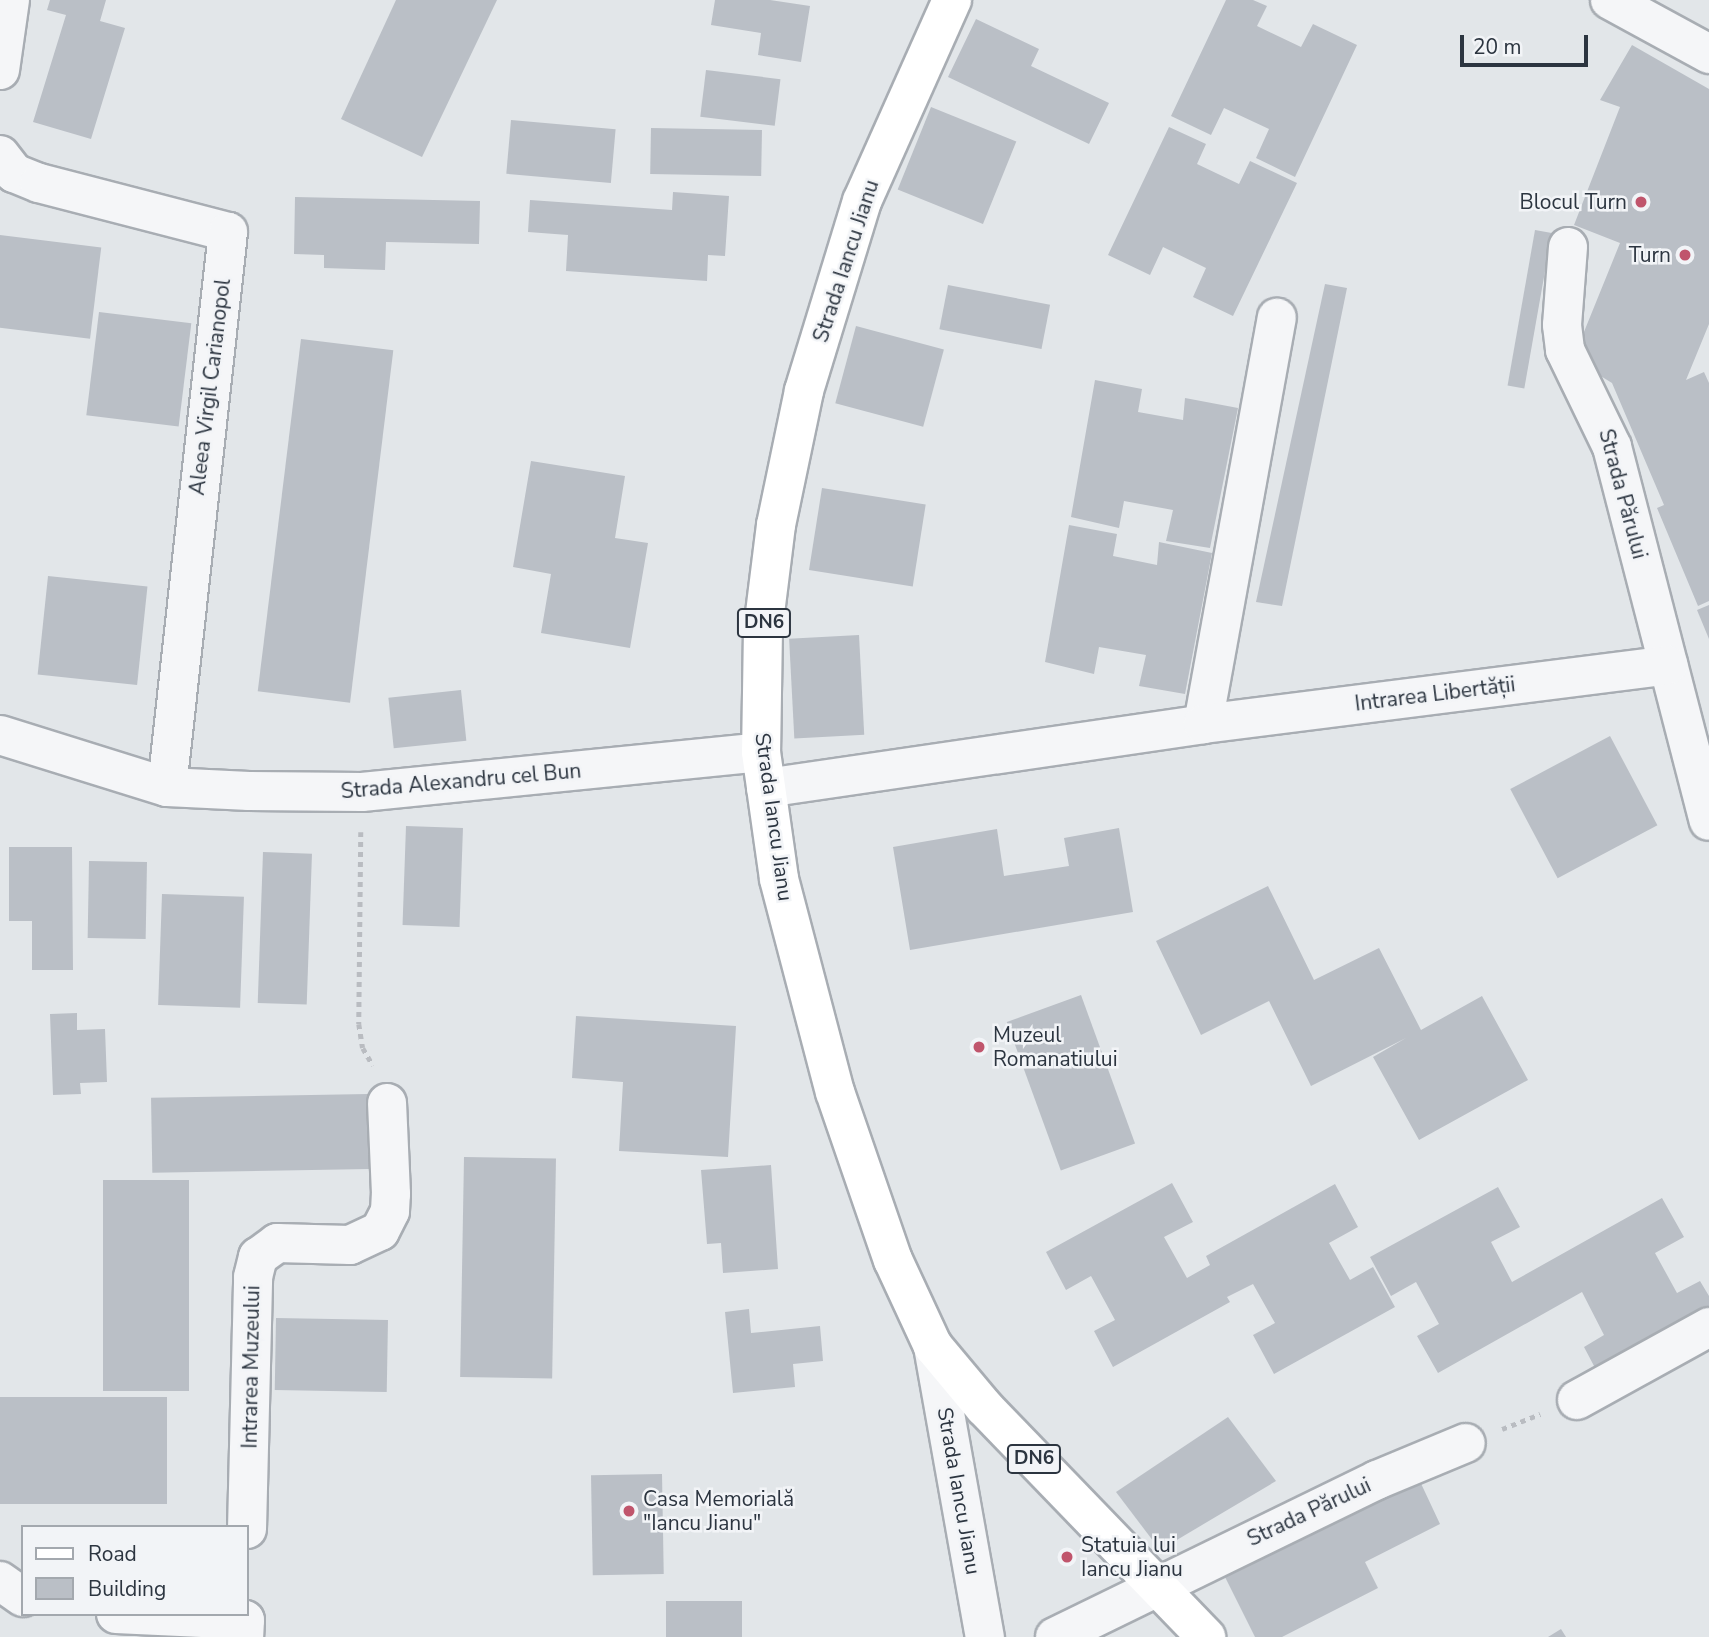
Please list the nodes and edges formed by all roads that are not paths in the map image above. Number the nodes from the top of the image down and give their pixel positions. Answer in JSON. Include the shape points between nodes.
{"nodes":[{"id":1,"x":10,"y":0,"type":"edge"},
{"id":2,"x":952,"y":0,"type":"edge"},
{"id":3,"x":1610,"y":0,"type":"edge"},
{"id":4,"x":1709,"y":54,"type":"edge"},
{"id":5,"x":0,"y":70,"type":"edge"},
{"id":6,"x":0,"y":155,"type":"edge"},
{"id":7,"x":1568,"y":247,"type":"dead end"},
{"id":8,"x":1277,"y":318,"type":"dead end"},
{"id":9,"x":1668,"y":665,"type":"junction"},
{"id":10,"x":1203,"y":724,"type":"junction"},
{"id":11,"x":0,"y":735,"type":"edge"},
{"id":12,"x":1700,"y":741,"type":"edge"},
{"id":13,"x":764,"y":770,"type":"junction"},
{"id":14,"x":167,"y":787,"type":"junction"},
{"id":15,"x":1709,"y":821,"type":"edge"},
{"id":16,"x":387,"y":1103,"type":"road end"},
{"id":17,"x":1709,"y":1327,"type":"edge"},
{"id":18,"x":933,"y":1346,"type":"junction"},
{"id":19,"x":1577,"y":1400,"type":"road end"},
{"id":20,"x":1465,"y":1443,"type":"road end"},
{"id":21,"x":247,"y":1525,"type":"edge"},
{"id":22,"x":0,"y":1581,"type":"edge"},
{"id":23,"x":1155,"y":1585,"type":"junction"},
{"id":24,"x":21,"y":1596,"type":"edge"},
{"id":25,"x":122,"y":1616,"type":"edge"},
{"id":26,"x":245,"y":1624,"type":"edge"},
{"id":27,"x":156,"y":1628,"type":"edge"},
{"id":28,"x":985,"y":1637,"type":"edge"},
{"id":29,"x":1055,"y":1637,"type":"edge"},
{"id":30,"x":1206,"y":1637,"type":"edge"}],
"edges":[{"from":1,"to":5,"type":"street"},
{"from":2,"to":13,"type":"main road","name":"Strada Iancu Jianu","number":"DN6","via":[[862,201],[804,391],[776,525],[763,629]]},
{"from":3,"to":4,"type":"street"},
{"from":6,"to":14,"type":"street","name":"Aleea Virgil Carianopol","via":[[14,173],[39,183],[228,232]]},
{"from":7,"to":9,"type":"street","name":"Strada Părului","via":[[1562,325],[1565,349],[1612,447]]},
{"from":8,"to":10,"type":"street"},
{"from":9,"to":10,"type":"street","name":"Intrarea Libertății"},
{"from":9,"to":12,"type":"street","name":"Strada Părului"},
{"from":10,"to":13,"type":"street","name":"Intrarea Libertății"},
{"from":11,"to":14,"type":"street","name":"Strada Alexandru cel Bun"},
{"from":12,"to":15,"type":"street","name":"Strada Părului"},
{"from":13,"to":14,"type":"street","name":"Strada Alexandru cel Bun","via":[[362,792]]},
{"from":13,"to":18,"type":"main road","name":"Strada Iancu Jianu","number":"DN6","via":[[779,879],[835,1093],[893,1260]]},
{"from":16,"to":21,"type":"street","name":"Intrarea Muzeului","via":[[390,1211],[380,1231],[351,1245],[277,1242],[258,1257],[253,1277]]},
{"from":17,"to":19,"type":"street"},
{"from":18,"to":23,"type":"main road","name":"Strada Iancu Jianu","number":"DN6","via":[[984,1407]]},
{"from":18,"to":28,"type":"street","name":"Strada Iancu Jianu"},
{"from":20,"to":23,"type":"street","name":"Strada Părului"},
{"from":22,"to":24,"type":"street"},
{"from":23,"to":29,"type":"street"},
{"from":23,"to":30,"type":"main road","name":"Strada Iancu Jianu","number":"DN6"},
{"from":25,"to":27,"type":"street"},
{"from":26,"to":27,"type":"street"}]}
